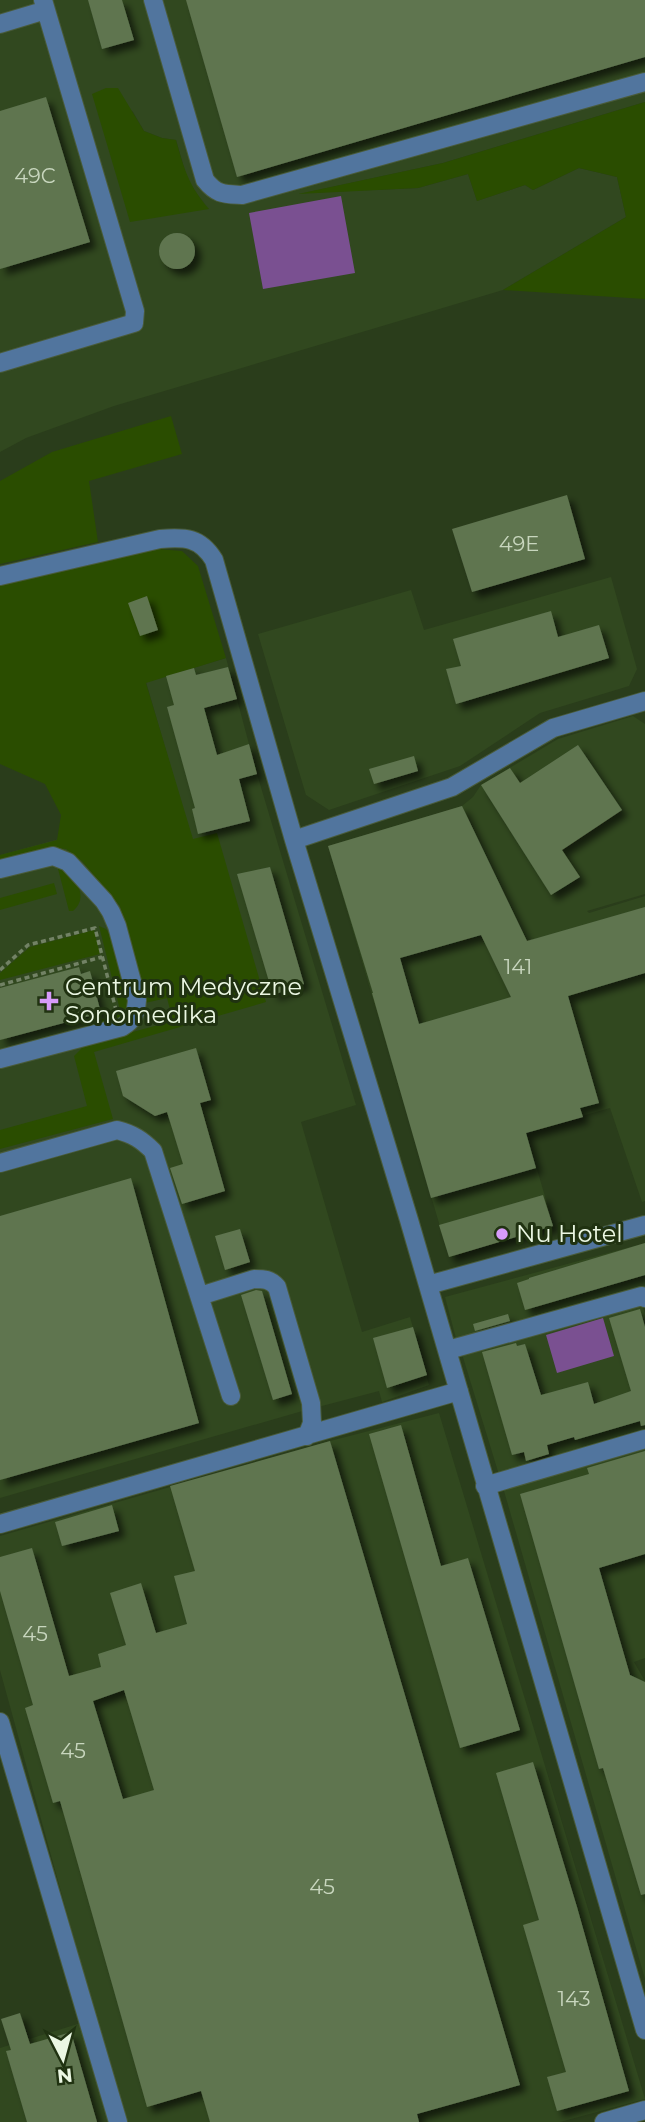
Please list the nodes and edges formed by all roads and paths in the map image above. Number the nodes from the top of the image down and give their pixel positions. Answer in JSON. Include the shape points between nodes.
{"nodes":[{"id":1,"x":153,"y":0,"type":"edge"},
{"id":2,"x":44,"y":5,"type":"edge"},
{"id":3,"x":0,"y":24,"type":"edge"},
{"id":4,"x":645,"y":82,"type":"edge"},
{"id":5,"x":0,"y":363,"type":"edge"},
{"id":6,"x":0,"y":576,"type":"edge"},
{"id":7,"x":645,"y":701,"type":"edge"},
{"id":8,"x":294,"y":840,"type":"junction"},
{"id":9,"x":0,"y":869,"type":"edge"},
{"id":10,"x":103,"y":957,"type":"junction"},
{"id":11,"x":0,"y":970,"type":"edge"},
{"id":12,"x":0,"y":985,"type":"edge"},
{"id":13,"x":108,"y":1016,"type":"dead end"},
{"id":14,"x":0,"y":1059,"type":"edge"},
{"id":15,"x":0,"y":1163,"type":"edge"},
{"id":16,"x":645,"y":1224,"type":"edge"},
{"id":17,"x":428,"y":1285,"type":"junction"},
{"id":18,"x":200,"y":1296,"type":"junction"},
{"id":19,"x":645,"y":1298,"type":"edge"},
{"id":20,"x":448,"y":1350,"type":"junction"},
{"id":21,"x":459,"y":1391,"type":"junction"},
{"id":22,"x":231,"y":1396,"type":"dead end"},
{"id":23,"x":307,"y":1436,"type":"junction"},
{"id":24,"x":645,"y":1438,"type":"edge"},
{"id":25,"x":485,"y":1486,"type":"junction"},
{"id":26,"x":0,"y":1524,"type":"edge"},
{"id":27,"x":0,"y":1722,"type":"edge"},
{"id":28,"x":645,"y":2030,"type":"edge"},
{"id":29,"x":645,"y":2110,"type":"edge"},
{"id":30,"x":118,"y":2122,"type":"edge"},
{"id":31,"x":604,"y":2122,"type":"edge"}],
"edges":[{"from":1,"to":4,"type":"lane","via":[[205,180],[224,194],[242,195]]},
{"from":2,"to":3,"type":"lane"},
{"from":2,"to":5,"type":"lane","via":[[135,311],[134,323]]},
{"from":6,"to":8,"type":"lane","via":[[160,539],[178,537],[208,549]]},
{"from":7,"to":8,"type":"lane","via":[[553,728],[452,787]]},
{"from":8,"to":17,"type":"lane"},
{"from":9,"to":14,"type":"lane","via":[[53,856],[68,862],[111,912],[137,1000],[131,1022],[122,1027]]},
{"from":10,"to":11,"type":"path","via":[[95,928],[27,945]]},
{"from":10,"to":12,"type":"path"},
{"from":10,"to":13,"type":"path","via":[[117,1014]]},
{"from":15,"to":18,"type":"lane","via":[[117,1130],[142,1140],[153,1152]]},
{"from":16,"to":17,"type":"lane"},
{"from":17,"to":20,"type":"lane"},
{"from":18,"to":22,"type":"lane"},
{"from":18,"to":23,"type":"lane","via":[[254,1279],[272,1281],[277,1287],[311,1403]]},
{"from":19,"to":20,"type":"lane"},
{"from":20,"to":21,"type":"lane"},
{"from":21,"to":23,"type":"lane"},
{"from":21,"to":25,"type":"lane"},
{"from":23,"to":26,"type":"lane"},
{"from":24,"to":25,"type":"lane"},
{"from":25,"to":28,"type":"lane"},
{"from":27,"to":30,"type":"lane"},
{"from":29,"to":31,"type":"lane"}]}
